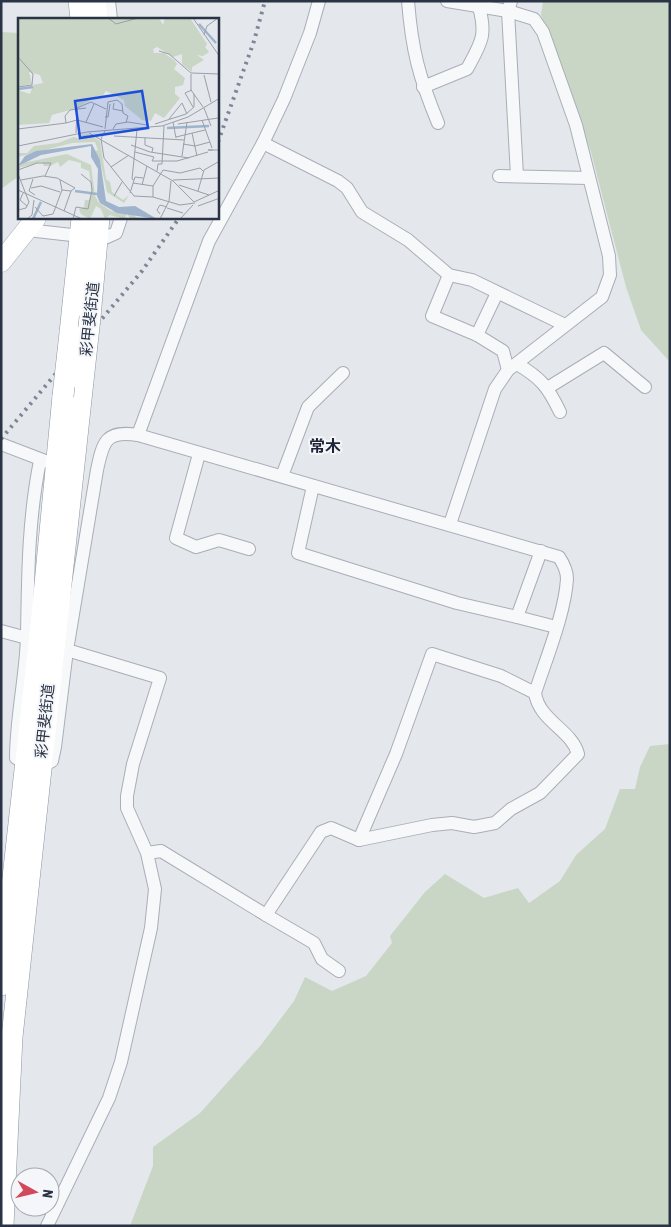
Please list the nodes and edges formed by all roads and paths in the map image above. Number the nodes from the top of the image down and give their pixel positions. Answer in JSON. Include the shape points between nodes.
{"nodes":[{"id":1,"x":79,"y":1,"type":"edge"},
{"id":2,"x":95,"y":1,"type":"edge"},
{"id":3,"x":109,"y":1,"type":"edge"},
{"id":4,"x":319,"y":1,"type":"edge"},
{"id":5,"x":408,"y":1,"type":"edge"},
{"id":6,"x":447,"y":1,"type":"edge"},
{"id":7,"x":510,"y":6,"type":"edge"},
{"id":8,"x":479,"y":7,"type":"junction"},
{"id":9,"x":81,"y":18,"type":"edge"},
{"id":10,"x":97,"y":18,"type":"edge"},
{"id":11,"x":111,"y":18,"type":"edge"},
{"id":12,"x":423,"y":87,"type":"junction"},
{"id":13,"x":438,"y":123,"type":"dead end"},
{"id":14,"x":263,"y":143,"type":"junction"},
{"id":15,"x":499,"y":176,"type":"dead end"},
{"id":16,"x":517,"y":176,"type":"junction"},
{"id":17,"x":589,"y":178,"type":"junction"},
{"id":18,"x":120,"y":219,"type":"edge"},
{"id":19,"x":32,"y":224,"type":"edge"},
{"id":20,"x":77,"y":226,"type":"edge"},
{"id":21,"x":103,"y":227,"type":"edge"},
{"id":22,"x":1,"y":262,"type":"edge"},
{"id":23,"x":449,"y":275,"type":"junction"},
{"id":24,"x":497,"y":293,"type":"junction"},
{"id":25,"x":565,"y":324,"type":"junction"},
{"id":26,"x":477,"y":335,"type":"junction"},
{"id":27,"x":513,"y":367,"type":"junction"},
{"id":28,"x":343,"y":373,"type":"dead end"},
{"id":29,"x":645,"y":387,"type":"dead end"},
{"id":30,"x":549,"y":388,"type":"junction"},
{"id":31,"x":560,"y":412,"type":"dead end"},
{"id":32,"x":138,"y":435,"type":"junction"},
{"id":33,"x":1,"y":444,"type":"edge"},
{"id":34,"x":199,"y":454,"type":"junction"},
{"id":35,"x":83,"y":467,"type":"dead end"},
{"id":36,"x":97,"y":470,"type":"junction"},
{"id":37,"x":282,"y":476,"type":"junction"},
{"id":38,"x":313,"y":486,"type":"junction"},
{"id":39,"x":450,"y":524,"type":"junction"},
{"id":40,"x":250,"y":549,"type":"dead end"},
{"id":41,"x":541,"y":551,"type":"junction"},
{"id":42,"x":516,"y":617,"type":"junction"},
{"id":43,"x":556,"y":627,"type":"junction"},
{"id":44,"x":1,"y":631,"type":"edge"},
{"id":45,"x":27,"y":638,"type":"junction"},
{"id":46,"x":68,"y":650,"type":"junction"},
{"id":47,"x":535,"y":693,"type":"junction"},
{"id":48,"x":32,"y":766,"type":"junction"},
{"id":49,"x":359,"y":840,"type":"junction"},
{"id":50,"x":147,"y":853,"type":"junction"},
{"id":51,"x":266,"y":915,"type":"junction"},
{"id":52,"x":339,"y":971,"type":"dead end"},
{"id":53,"x":1,"y":985,"type":"edge"},
{"id":54,"x":60,"y":1198,"type":"edge"},
{"id":55,"x":9,"y":1213,"type":"edge"}],
"edges":[{"from":1,"to":9,"type":"highway"},
{"from":2,"to":10,"type":"highway"},
{"from":3,"to":11,"type":"street"},
{"from":4,"to":14,"type":"street","via":[[307,42]]},
{"from":5,"to":12,"type":"street","via":[[411,41]]},
{"from":6,"to":8,"type":"street"},
{"from":7,"to":8,"type":"street"},
{"from":7,"to":16,"type":"street"},
{"from":7,"to":17,"type":"street","via":[[534,19],[542,32],[576,125]]},
{"from":8,"to":12,"type":"street","via":[[484,37],[468,69]]},
{"from":12,"to":13,"type":"street"},
{"from":14,"to":23,"type":"street","via":[[338,181],[347,188],[362,212],[408,240]]},
{"from":14,"to":32,"type":"street","via":[[209,241]]},
{"from":15,"to":16,"type":"street"},
{"from":16,"to":17,"type":"street"},
{"from":17,"to":25,"type":"street","via":[[609,256],[610,275],[602,297]]},
{"from":18,"to":21,"type":"street","via":[[116,233]]},
{"from":19,"to":20,"type":"street"},
{"from":19,"to":22,"type":"main road"},
{"from":20,"to":48,"type":"highway","name":"彩甲斐街道","bridge":true},
{"from":21,"to":48,"type":"highway","name":"彩甲斐街道","bridge":true},
{"from":23,"to":24,"type":"street","via":[[472,280]]},
{"from":23,"to":26,"type":"street","via":[[432,316]]},
{"from":24,"to":25,"type":"street"},
{"from":24,"to":26,"type":"street"},
{"from":25,"to":27,"type":"street"},
{"from":26,"to":27,"type":"street","via":[[503,351]]},
{"from":27,"to":30,"type":"street","via":[[536,375]]},
{"from":27,"to":39,"type":"street","via":[[495,389]]},
{"from":28,"to":37,"type":"street","via":[[308,408]]},
{"from":29,"to":30,"type":"street","via":[[604,353]]},
{"from":30,"to":31,"type":"street"},
{"from":32,"to":34,"type":"street"},
{"from":32,"to":36,"type":"street","via":[[122,432],[110,437],[102,448]]},
{"from":33,"to":45,"type":"street","via":[[44,462],[36,483],[28,570]]},
{"from":34,"to":37,"type":"street"},
{"from":34,"to":40,"type":"street","via":[[176,538],[196,547],[219,540]]},
{"from":35,"to":36,"type":"street"},
{"from":36,"to":46,"type":"street"},
{"from":37,"to":38,"type":"street"},
{"from":38,"to":39,"type":"street"},
{"from":38,"to":42,"type":"street","via":[[298,553],[457,604]]},
{"from":39,"to":41,"type":"street"},
{"from":41,"to":42,"type":"street"},
{"from":41,"to":43,"type":"street","via":[[559,557],[565,566],[567,577]]},
{"from":42,"to":43,"type":"street"},
{"from":43,"to":47,"type":"street"},
{"from":44,"to":45,"type":"street"},
{"from":45,"to":48,"type":"street","via":[[16,758]]},
{"from":46,"to":48,"type":"street","via":[[52,761]]},
{"from":46,"to":50,"type":"street","via":[[160,678],[133,764],[127,796],[127,808]]},
{"from":47,"to":49,"type":"street","via":[[501,676],[432,654],[396,754]]},
{"from":47,"to":49,"type":"street","via":[[543,712],[576,745],[578,754],[540,793],[495,823],[474,827],[452,823],[432,825]]},
{"from":48,"to":53,"type":"highway","name":"彩甲斐街道"},
{"from":48,"to":55,"type":"highway","name":"彩甲斐街道","via":[[12,1037]]},
{"from":49,"to":51,"type":"street","via":[[331,828],[322,832]]},
{"from":50,"to":51,"type":"street","via":[[161,851]]},
{"from":50,"to":54,"type":"street","via":[[155,890],[151,928],[121,1062],[110,1098]]},
{"from":51,"to":52,"type":"street","via":[[314,943],[322,959]]}]}
